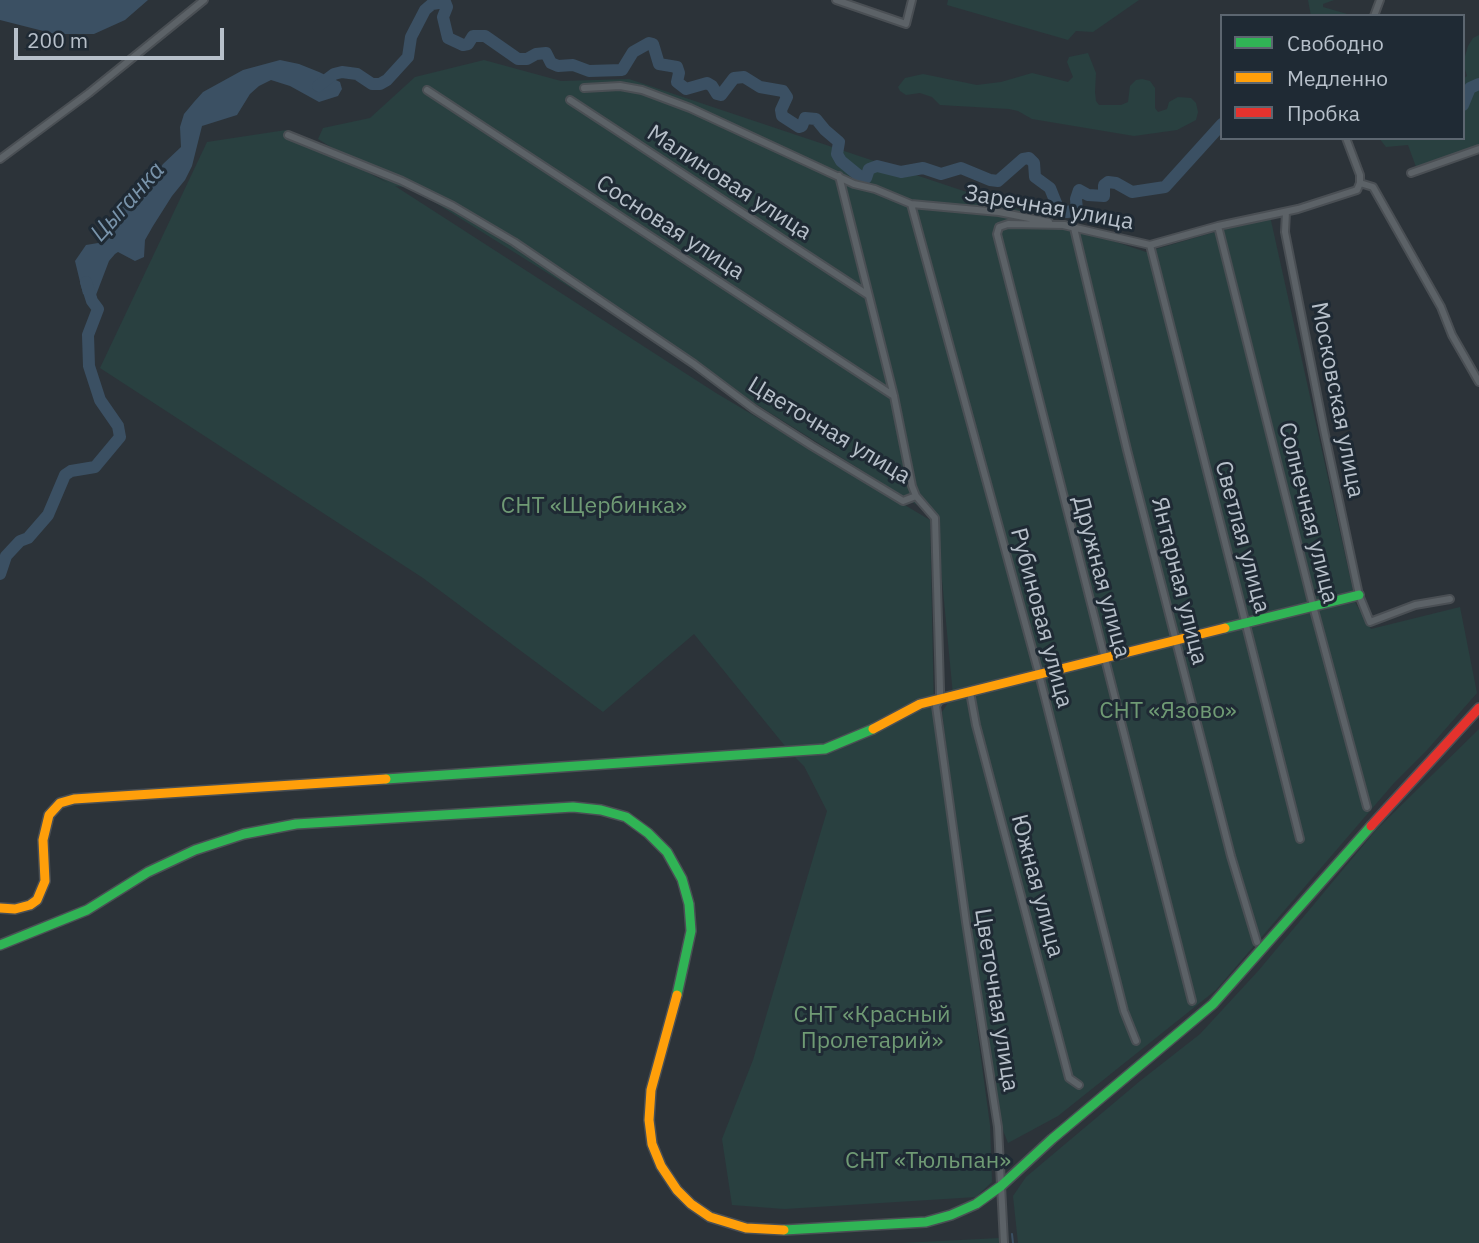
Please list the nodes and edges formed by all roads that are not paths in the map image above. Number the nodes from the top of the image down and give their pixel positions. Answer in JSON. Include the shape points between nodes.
{"nodes":[{"id":1,"x":204,"y":0,"type":"edge"},
{"id":2,"x":836,"y":0,"type":"edge"},
{"id":3,"x":912,"y":0,"type":"edge"},
{"id":4,"x":584,"y":88,"type":"dead end"},
{"id":5,"x":427,"y":90,"type":"dead end"},
{"id":6,"x":570,"y":100,"type":"dead end"},
{"id":7,"x":288,"y":135,"type":"dead end"},
{"id":8,"x":1347,"y":140,"type":"edge"},
{"id":9,"x":1479,"y":149,"type":"edge"},
{"id":10,"x":0,"y":159,"type":"edge"},
{"id":11,"x":1411,"y":173,"type":"dead end"},
{"id":12,"x":839,"y":176,"type":"junction"},
{"id":13,"x":1358,"y":186,"type":"junction"},
{"id":14,"x":911,"y":204,"type":"junction"},
{"id":15,"x":1286,"y":212,"type":"junction"},
{"id":16,"x":1065,"y":225,"type":"junction"},
{"id":17,"x":1218,"y":226,"type":"junction"},
{"id":18,"x":1074,"y":228,"type":"junction"},
{"id":19,"x":1150,"y":245,"type":"junction"},
{"id":20,"x":868,"y":295,"type":"junction"},
{"id":21,"x":1479,"y":382,"type":"edge"},
{"id":22,"x":894,"y":396,"type":"junction"},
{"id":23,"x":916,"y":496,"type":"junction"},
{"id":24,"x":1359,"y":595,"type":"junction"},
{"id":25,"x":1450,"y":599,"type":"dead end"},
{"id":26,"x":1313,"y":606,"type":"junction"},
{"id":27,"x":1247,"y":623,"type":"junction"},
{"id":28,"x":1176,"y":641,"type":"junction"},
{"id":29,"x":1105,"y":658,"type":"junction"},
{"id":30,"x":1039,"y":674,"type":"junction"},
{"id":31,"x":970,"y":692,"type":"junction"},
{"id":32,"x":940,"y":699,"type":"junction"},
{"id":33,"x":1479,"y":708,"type":"edge"},
{"id":34,"x":1367,"y":807,"type":"dead end"},
{"id":35,"x":1300,"y":839,"type":"dead end"},
{"id":36,"x":0,"y":908,"type":"edge"},
{"id":37,"x":1257,"y":942,"type":"dead end"},
{"id":38,"x":0,"y":945,"type":"edge"},
{"id":39,"x":1192,"y":1000,"type":"dead end"},
{"id":40,"x":1136,"y":1041,"type":"dead end"},
{"id":41,"x":1079,"y":1085,"type":"dead end"},
{"id":42,"x":1001,"y":1186,"type":"junction"},
{"id":43,"x":1004,"y":1243,"type":"edge"}],
"edges":[{"from":1,"to":10,"type":"street"},
{"from":2,"to":3,"type":"street","via":[[906,24]]},
{"from":4,"to":12,"type":"street","name":"Заречная улица","via":[[642,90]]},
{"from":5,"to":22,"type":"street","name":"Сосновая улица"},
{"from":6,"to":20,"type":"street","name":"Малиновая улица"},
{"from":7,"to":23,"type":"street","name":"Цветочная улица","via":[[453,206],[514,242],[812,446],[902,501]]},
{"from":8,"to":13,"type":"street","via":[[1357,164]]},
{"from":9,"to":11,"type":"street"},
{"from":12,"to":14,"type":"street","name":"Заречная улица"},
{"from":12,"to":20,"type":"street"},
{"from":13,"to":15,"type":"street","name":"Заречная улица"},
{"from":13,"to":21,"type":"street","via":[[1373,187]]},
{"from":14,"to":16,"type":"street","name":"Заречная улица","via":[[999,212]]},
{"from":14,"to":30,"type":"street","name":"Рубиновая улица"},
{"from":15,"to":17,"type":"street","name":"Заречная улица"},
{"from":15,"to":24,"type":"street","name":"Московская улица","via":[[1285,232]]},
{"from":16,"to":18,"type":"street","name":"Заречная улица"},
{"from":16,"to":29,"type":"street","name":"Дружная улица","via":[[1008,224],[997,234]]},
{"from":17,"to":19,"type":"street","name":"Заречная улица"},
{"from":17,"to":26,"type":"street","name":"Солнечная улица"},
{"from":18,"to":19,"type":"street","name":"Заречная улица"},
{"from":18,"to":28,"type":"street","name":"Янтарная улица"},
{"from":19,"to":27,"type":"street","name":"Светлая улица"},
{"from":20,"to":22,"type":"street"},
{"from":22,"to":23,"type":"street"},
{"from":23,"to":32,"type":"street","name":"Цветочная улица","via":[[934,518]]},
{"from":24,"to":25,"type":"street","via":[[1370,622],[1415,605]]},
{"from":24,"to":26,"type":"main road"},
{"from":26,"to":27,"type":"main road"},
{"from":26,"to":34,"type":"street","name":"Солнечная улица"},
{"from":27,"to":28,"type":"main road"},
{"from":27,"to":35,"type":"street","name":"Светлая улица"},
{"from":28,"to":29,"type":"main road"},
{"from":28,"to":37,"type":"street","name":"Янтарная улица"},
{"from":29,"to":30,"type":"main road"},
{"from":29,"to":39,"type":"street","name":"Дружная улица"},
{"from":30,"to":31,"type":"main road"},
{"from":30,"to":40,"type":"street","name":"Рубиновая улица","via":[[1120,997]]},
{"from":31,"to":32,"type":"main road"},
{"from":31,"to":41,"type":"street","name":"Южная улица","via":[[1069,1078]]},
{"from":32,"to":36,"type":"main road","via":[[825,749],[74,799],[60,803],[48,815],[43,840],[45,881],[37,900],[15,909]]},
{"from":32,"to":42,"type":"street","name":"Цветочная улица","via":[[936,706],[998,1126]]},
{"from":33,"to":42,"type":"main road","via":[[1213,1004]]},
{"from":38,"to":42,"type":"main road","via":[[87,910],[148,872],[195,850],[244,834],[296,824],[541,808],[601,810],[626,817],[667,852],[682,878],[689,904],[686,961],[655,1072],[649,1120],[661,1167],[691,1204],[710,1217],[770,1231],[879,1226],[951,1215]]},
{"from":42,"to":43,"type":"street","name":"Цветочная улица"}]}
